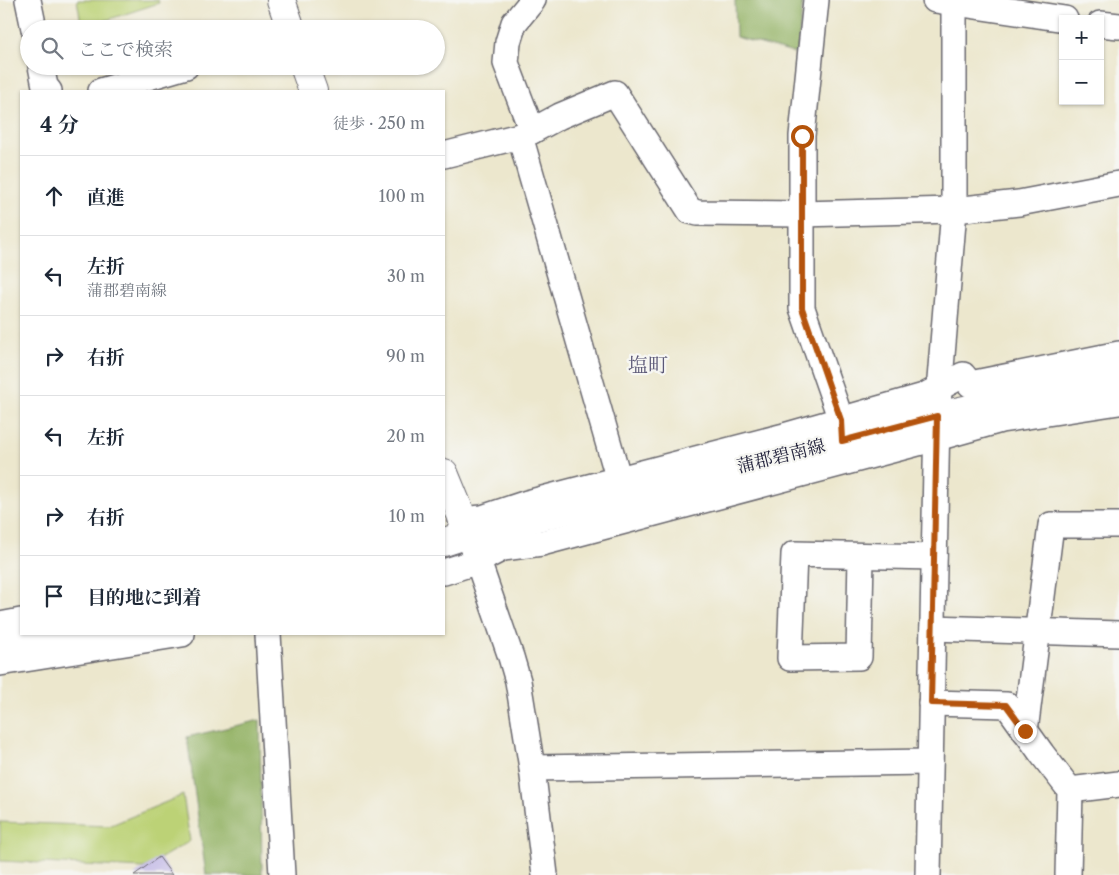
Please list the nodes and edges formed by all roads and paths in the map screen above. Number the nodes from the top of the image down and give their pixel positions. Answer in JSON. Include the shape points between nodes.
{"nodes":[{"id":1,"x":28,"y":0,"type":"edge"},
{"id":2,"x":281,"y":0,"type":"edge"},
{"id":3,"x":533,"y":0,"type":"edge"},
{"id":4,"x":816,"y":0,"type":"edge"},
{"id":5,"x":948,"y":1,"type":"edge"},
{"id":6,"x":1059,"y":18,"type":"edge"},
{"id":7,"x":32,"y":20,"type":"edge"},
{"id":8,"x":287,"y":20,"type":"edge"},
{"id":9,"x":1104,"y":24,"type":"edge"},
{"id":10,"x":1119,"y":26,"type":"edge"},
{"id":11,"x":42,"y":75,"type":"edge"},
{"id":12,"x":155,"y":75,"type":"edge"},
{"id":13,"x":307,"y":75,"type":"edge"},
{"id":14,"x":48,"y":90,"type":"edge"},
{"id":15,"x":104,"y":90,"type":"edge"},
{"id":16,"x":313,"y":90,"type":"edge"},
{"id":17,"x":526,"y":134,"type":"junction"},
{"id":18,"x":445,"y":155,"type":"edge"},
{"id":19,"x":1119,"y":184,"type":"edge"},
{"id":20,"x":954,"y":210,"type":"junction"},
{"id":21,"x":801,"y":214,"type":"junction"},
{"id":22,"x":1119,"y":354,"type":"edge"},
{"id":23,"x":1119,"y":377,"type":"edge"},
{"id":24,"x":940,"y":387,"type":"junction"},
{"id":25,"x":1119,"y":402,"type":"edge"},
{"id":26,"x":937,"y":427,"type":"junction"},
{"id":27,"x":842,"y":430,"type":"junction"},
{"id":28,"x":445,"y":479,"type":"edge"},
{"id":29,"x":622,"y":488,"type":"junction"},
{"id":30,"x":1119,"y":525,"type":"edge"},
{"id":31,"x":454,"y":531,"type":"edge"},
{"id":32,"x":861,"y":556,"type":"junction"},
{"id":33,"x":934,"y":557,"type":"junction"},
{"id":34,"x":478,"y":561,"type":"junction"},
{"id":35,"x":445,"y":572,"type":"edge"},
{"id":36,"x":20,"y":621,"type":"edge"},
{"id":37,"x":0,"y":624,"type":"edge"},
{"id":38,"x":933,"y":628,"type":"junction"},
{"id":39,"x":1038,"y":632,"type":"junction"},
{"id":40,"x":1119,"y":634,"type":"edge"},
{"id":41,"x":72,"y":635,"type":"edge"},
{"id":42,"x":176,"y":635,"type":"edge"},
{"id":43,"x":268,"y":635,"type":"edge"},
{"id":44,"x":0,"y":645,"type":"edge"},
{"id":45,"x":0,"y":663,"type":"edge"},
{"id":46,"x":931,"y":703,"type":"junction"},
{"id":47,"x":1025,"y":731,"type":"junction"},
{"id":48,"x":930,"y":762,"type":"junction"},
{"id":49,"x":532,"y":768,"type":"junction"},
{"id":50,"x":1119,"y":784,"type":"edge"},
{"id":51,"x":1070,"y":790,"type":"junction"},
{"id":52,"x":282,"y":875,"type":"edge"},
{"id":53,"x":545,"y":875,"type":"edge"},
{"id":54,"x":928,"y":875,"type":"edge"},
{"id":55,"x":1068,"y":875,"type":"edge"}],
"edges":[{"from":1,"to":7,"type":"street"},
{"from":2,"to":8,"type":"main road"},
{"from":3,"to":17,"type":"street","via":[[514,23],[506,63]]},
{"from":4,"to":21,"type":"street","via":[[802,136]]},
{"from":5,"to":6,"type":"street"},
{"from":5,"to":20,"type":"street"},
{"from":9,"to":10,"type":"street"},
{"from":11,"to":14,"type":"street"},
{"from":12,"to":15,"type":"street"},
{"from":13,"to":16,"type":"main road"},
{"from":17,"to":18,"type":"street"},
{"from":17,"to":21,"type":"street","via":[[615,93],[690,210]]},
{"from":17,"to":29,"type":"street"},
{"from":19,"to":20,"type":"street","via":[[1019,203]]},
{"from":20,"to":21,"type":"street"},
{"from":20,"to":24,"type":"street"},
{"from":21,"to":27,"type":"street","via":[[802,308]]},
{"from":22,"to":24,"type":"street","via":[[970,384],[963,375]]},
{"from":23,"to":26,"type":"main road","name":"蒲郡碧南線"},
{"from":24,"to":26,"type":"street"},
{"from":24,"to":27,"type":"street"},
{"from":25,"to":26,"type":"street"},
{"from":26,"to":27,"type":"main road","name":"蒲郡碧南線"},
{"from":26,"to":33,"type":"street"},
{"from":26,"to":34,"type":"street","via":[[542,543],[503,548]]},
{"from":27,"to":29,"type":"main road","name":"蒲郡碧南線"},
{"from":28,"to":31,"type":"main road"},
{"from":29,"to":31,"type":"main road","name":"蒲郡碧南線"},
{"from":30,"to":39,"type":"street","via":[[1051,525]]},
{"from":31,"to":34,"type":"street"},
{"from":32,"to":32,"type":"street","via":[[794,554],[790,658],[859,657]]},
{"from":32,"to":33,"type":"street"},
{"from":33,"to":38,"type":"street"},
{"from":34,"to":35,"type":"street"},
{"from":34,"to":49,"type":"street","via":[[512,657]]},
{"from":36,"to":37,"type":"street"},
{"from":38,"to":39,"type":"street"},
{"from":38,"to":46,"type":"street"},
{"from":39,"to":40,"type":"street"},
{"from":39,"to":47,"type":"street"},
{"from":41,"to":44,"type":"main road"},
{"from":42,"to":45,"type":"street"},
{"from":43,"to":52,"type":"street"},
{"from":46,"to":47,"type":"street","via":[[1006,705]]},
{"from":46,"to":48,"type":"street"},
{"from":47,"to":51,"type":"street"},
{"from":48,"to":49,"type":"street"},
{"from":48,"to":54,"type":"street"},
{"from":49,"to":53,"type":"street"},
{"from":50,"to":51,"type":"street"},
{"from":51,"to":55,"type":"street"}]}
